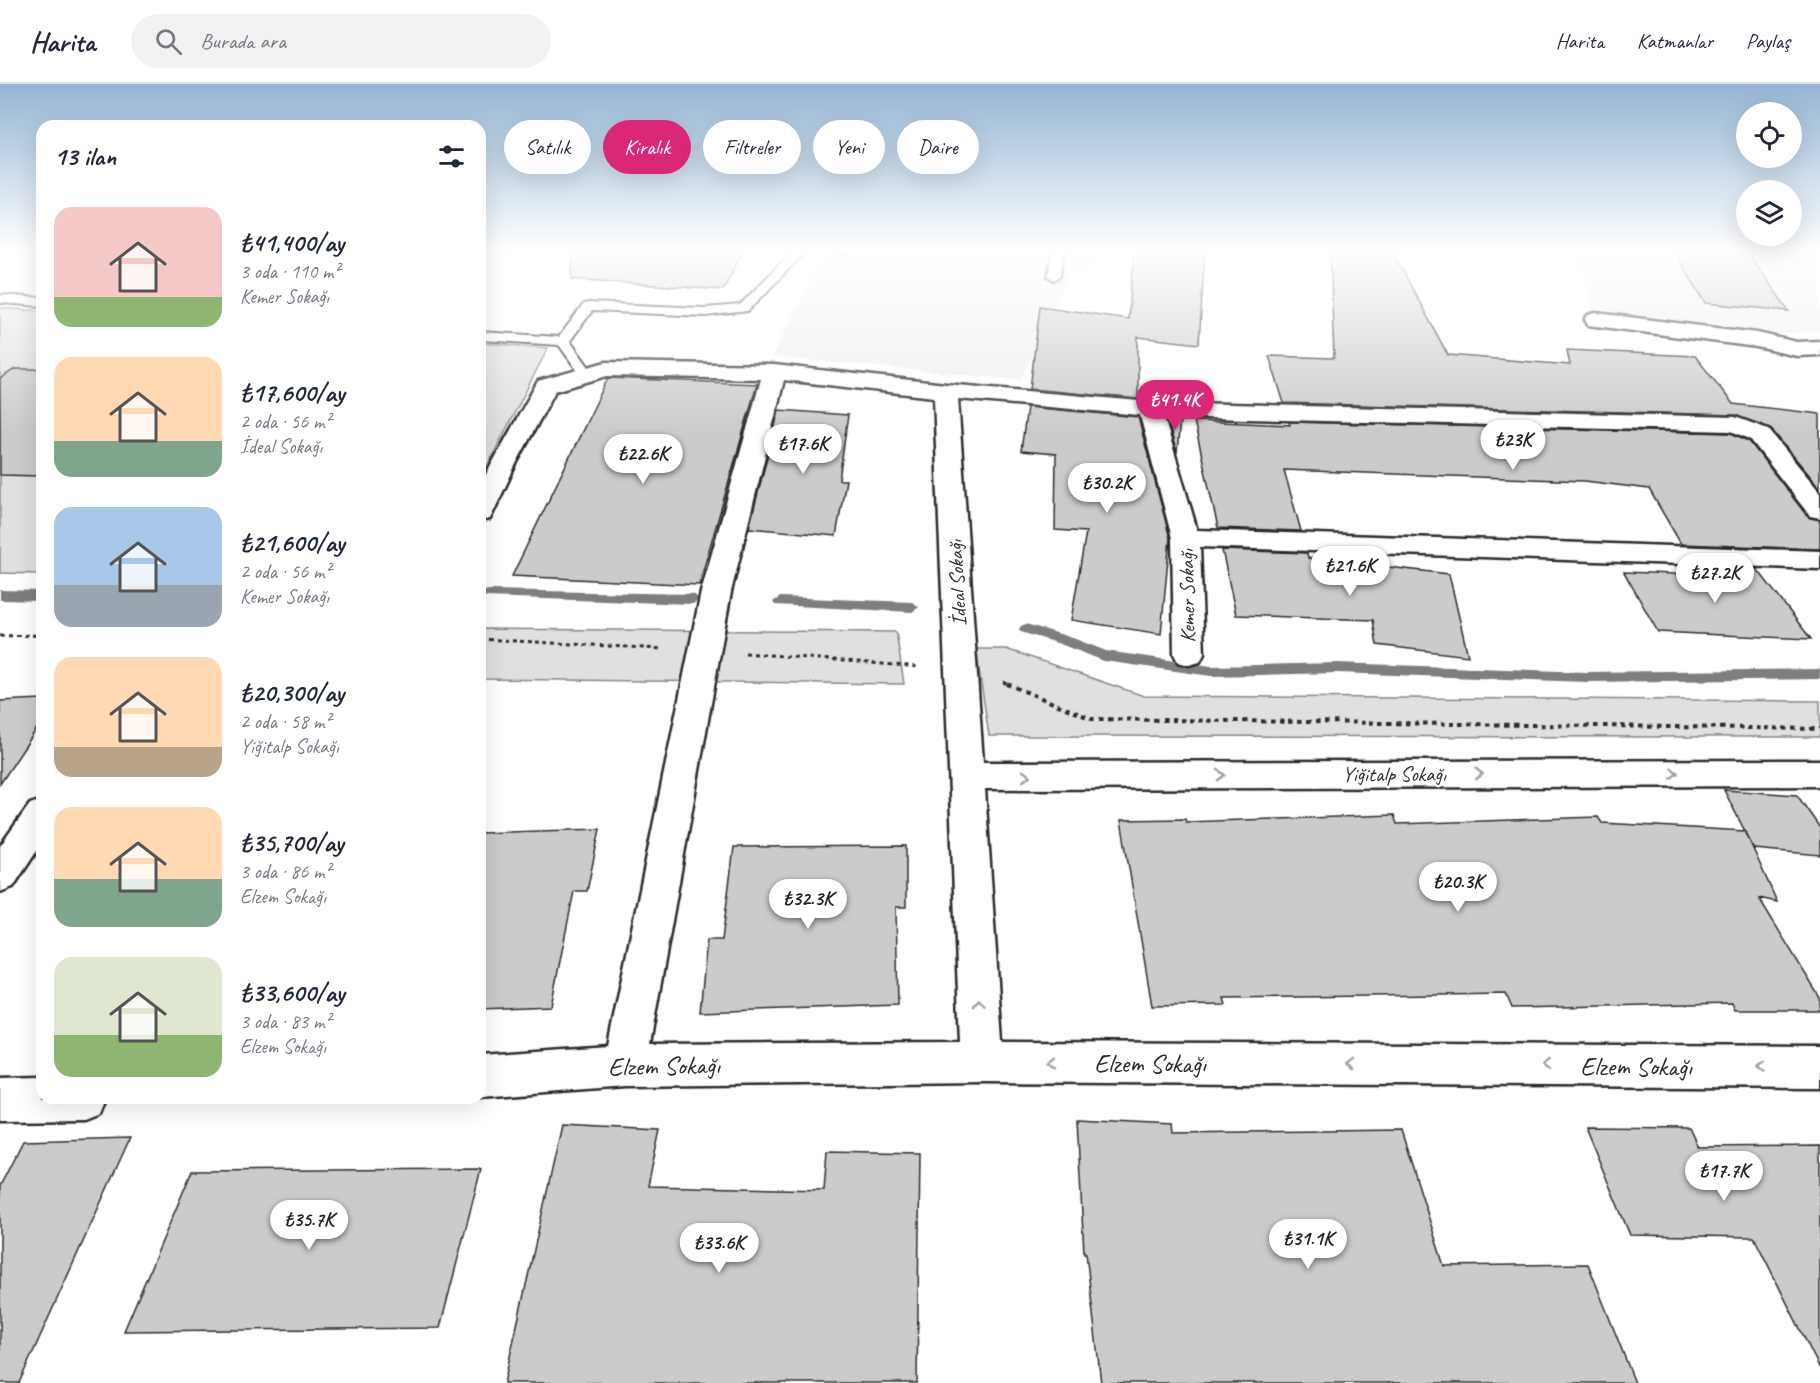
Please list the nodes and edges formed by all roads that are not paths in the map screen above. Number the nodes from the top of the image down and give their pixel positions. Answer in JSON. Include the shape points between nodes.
{"nodes":[{"id":1,"x":586,"y":310,"type":"edge"},
{"id":2,"x":649,"y":310,"type":"edge"},
{"id":3,"x":728,"y":310,"type":"edge"},
{"id":4,"x":1596,"y":320,"type":"dead end"},
{"id":5,"x":486,"y":336,"type":"edge"},
{"id":6,"x":563,"y":341,"type":"junction"},
{"id":7,"x":1816,"y":357,"type":"edge"},
{"id":8,"x":774,"y":372,"type":"junction"},
{"id":9,"x":587,"y":374,"type":"junction"},
{"id":10,"x":946,"y":391,"type":"junction"},
{"id":11,"x":1150,"y":409,"type":"junction"},
{"id":12,"x":486,"y":500,"type":"edge"},
{"id":13,"x":1820,"y":510,"type":"edge"},
{"id":14,"x":1186,"y":538,"type":"junction"},
{"id":15,"x":1809,"y":560,"type":"edge"},
{"id":16,"x":1820,"y":584,"type":"edge"},
{"id":17,"x":1189,"y":654,"type":"dead end"},
{"id":18,"x":1820,"y":773,"type":"edge"},
{"id":19,"x":968,"y":776,"type":"junction"},
{"id":20,"x":36,"y":823,"type":"edge"},
{"id":21,"x":0,"y":876,"type":"edge"},
{"id":22,"x":982,"y":1062,"type":"junction"},
{"id":23,"x":625,"y":1065,"type":"junction"},
{"id":24,"x":1820,"y":1066,"type":"edge"},
{"id":25,"x":486,"y":1076,"type":"edge"},
{"id":26,"x":36,"y":1099,"type":"edge"},
{"id":27,"x":0,"y":1100,"type":"edge"}],
"edges":[{"from":1,"to":6,"type":"lane"},
{"from":2,"to":3,"type":"lane"},
{"from":4,"to":7,"type":"street","via":[[1757,340]]},
{"from":5,"to":6,"type":"lane"},
{"from":6,"to":9,"type":"lane"},
{"from":8,"to":9,"type":"street","via":[[606,369]]},
{"from":8,"to":10,"type":"street"},
{"from":8,"to":23,"type":"street","via":[[716,592]]},
{"from":9,"to":12,"type":"street","via":[[546,386]]},
{"from":10,"to":11,"type":"street"},
{"from":10,"to":19,"type":"street","name":"İdeal Sokağı"},
{"from":11,"to":13,"type":"street","via":[[1735,424],[1759,434]]},
{"from":11,"to":14,"type":"street","name":"Kemer Sokağı"},
{"from":14,"to":15,"type":"street"},
{"from":14,"to":17,"type":"street","name":"Kemer Sokağı"},
{"from":15,"to":16,"type":"street"},
{"from":19,"to":18,"type":"street","name":"Yiğitalp Sokağı","one_way":true},
{"from":22,"to":19,"type":"street","name":"İdeal Sokağı","one_way":true},
{"from":20,"to":21,"type":"street"},
{"from":22,"to":23,"type":"street","name":"Elzem Sokağı"},
{"from":24,"to":22,"type":"street","name":"Elzem Sokağı","one_way":true},
{"from":23,"to":25,"type":"street","name":"Elzem Sokağı"},
{"from":26,"to":27,"type":"street"}]}
